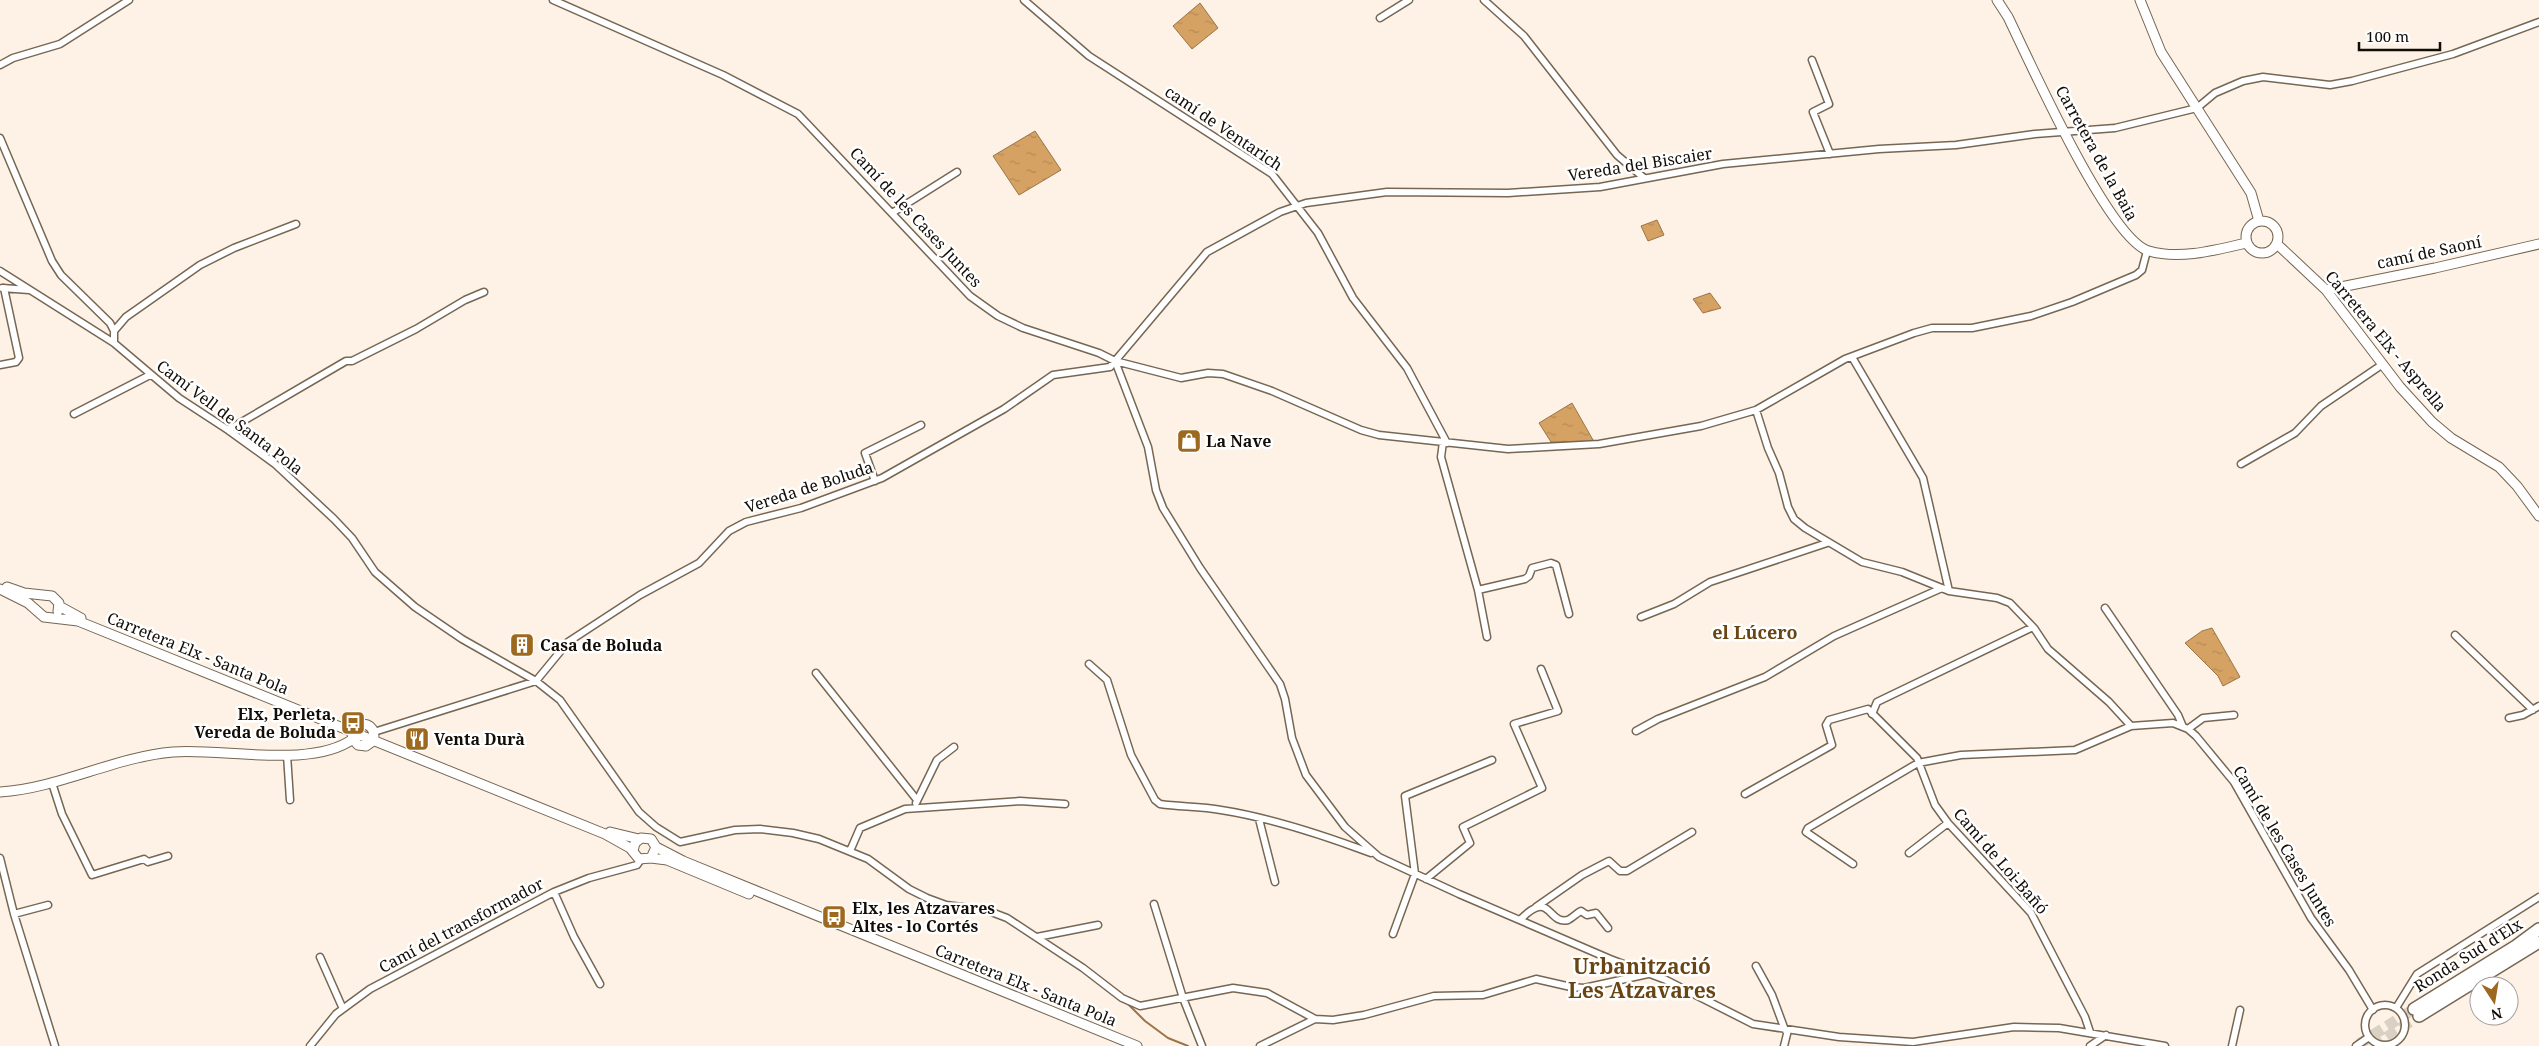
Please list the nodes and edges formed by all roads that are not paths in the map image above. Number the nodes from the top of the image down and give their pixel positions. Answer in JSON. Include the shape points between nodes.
{"nodes":[{"id":1,"x":129,"y":0,"type":"edge"},
{"id":2,"x":553,"y":0,"type":"edge"},
{"id":3,"x":1024,"y":0,"type":"edge"},
{"id":4,"x":1409,"y":0,"type":"edge"},
{"id":5,"x":1484,"y":0,"type":"edge"},
{"id":6,"x":1996,"y":0,"type":"edge"},
{"id":7,"x":2140,"y":0,"type":"edge"},
{"id":8,"x":1380,"y":18,"type":"dead end"},
{"id":9,"x":2539,"y":22,"type":"edge"},
{"id":10,"x":1812,"y":60,"type":"dead end"},
{"id":11,"x":0,"y":65,"type":"edge"},
{"id":12,"x":2197,"y":108,"type":"junction"},
{"id":13,"x":2066,"y":133,"type":"junction"},
{"id":14,"x":0,"y":138,"type":"edge"},
{"id":15,"x":1830,"y":154,"type":"junction"},
{"id":16,"x":957,"y":172,"type":"dead end"},
{"id":17,"x":1644,"y":178,"type":"junction"},
{"id":18,"x":1297,"y":206,"type":"junction"},
{"id":19,"x":892,"y":213,"type":"junction"},
{"id":20,"x":2259,"y":221,"type":"junction"},
{"id":21,"x":296,"y":224,"type":"dead end"},
{"id":22,"x":2246,"y":243,"type":"junction"},
{"id":23,"x":2276,"y":244,"type":"junction"},
{"id":24,"x":2539,"y":244,"type":"edge"},
{"id":25,"x":2147,"y":251,"type":"junction"},
{"id":26,"x":0,"y":271,"type":"edge"},
{"id":27,"x":2,"y":288,"type":"edge"},
{"id":28,"x":30,"y":290,"type":"junction"},
{"id":29,"x":2326,"y":290,"type":"junction"},
{"id":30,"x":484,"y":292,"type":"dead end"},
{"id":31,"x":114,"y":331,"type":"junction"},
{"id":32,"x":114,"y":343,"type":"junction"},
{"id":33,"x":1852,"y":357,"type":"junction"},
{"id":34,"x":1115,"y":361,"type":"junction"},
{"id":35,"x":2383,"y":364,"type":"junction"},
{"id":36,"x":0,"y":365,"type":"edge"},
{"id":37,"x":150,"y":375,"type":"junction"},
{"id":38,"x":1756,"y":410,"type":"junction"},
{"id":39,"x":74,"y":414,"type":"dead end"},
{"id":40,"x":921,"y":425,"type":"dead end"},
{"id":41,"x":228,"y":430,"type":"junction"},
{"id":42,"x":1445,"y":443,"type":"junction"},
{"id":43,"x":2241,"y":464,"type":"dead end"},
{"id":44,"x":876,"y":481,"type":"junction"},
{"id":45,"x":2539,"y":516,"type":"edge"},
{"id":46,"x":1827,"y":543,"type":"junction"},
{"id":47,"x":0,"y":584,"type":"edge"},
{"id":48,"x":1942,"y":588,"type":"junction"},
{"id":49,"x":0,"y":589,"type":"edge"},
{"id":50,"x":1478,"y":590,"type":"junction"},
{"id":51,"x":1949,"y":591,"type":"junction"},
{"id":52,"x":43,"y":596,"type":"junction"},
{"id":53,"x":59,"y":606,"type":"junction"},
{"id":54,"x":2105,"y":608,"type":"dead end"},
{"id":55,"x":36,"y":609,"type":"junction"},
{"id":56,"x":1569,"y":614,"type":"dead end"},
{"id":57,"x":53,"y":617,"type":"junction"},
{"id":58,"x":1641,"y":617,"type":"dead end"},
{"id":59,"x":2033,"y":627,"type":"junction"},
{"id":60,"x":2455,"y":635,"type":"dead end"},
{"id":61,"x":1488,"y":637,"type":"dead end"},
{"id":62,"x":1089,"y":664,"type":"dead end"},
{"id":63,"x":1541,"y":669,"type":"dead end"},
{"id":64,"x":816,"y":673,"type":"dead end"},
{"id":65,"x":536,"y":681,"type":"junction"},
{"id":66,"x":2536,"y":710,"type":"edge"},
{"id":67,"x":1872,"y":714,"type":"junction"},
{"id":68,"x":2120,"y":714,"type":"junction"},
{"id":69,"x":2234,"y":715,"type":"dead end"},
{"id":70,"x":2509,"y":718,"type":"dead end"},
{"id":71,"x":2130,"y":726,"type":"junction"},
{"id":72,"x":2185,"y":728,"type":"junction"},
{"id":73,"x":1636,"y":731,"type":"dead end"},
{"id":74,"x":2113,"y":732,"type":"junction"},
{"id":75,"x":353,"y":733,"type":"junction"},
{"id":76,"x":374,"y":737,"type":"junction"},
{"id":77,"x":954,"y":747,"type":"dead end"},
{"id":78,"x":287,"y":755,"type":"junction"},
{"id":79,"x":1492,"y":760,"type":"dead end"},
{"id":80,"x":1918,"y":763,"type":"junction"},
{"id":81,"x":52,"y":783,"type":"junction"},
{"id":82,"x":0,"y":792,"type":"edge"},
{"id":83,"x":1745,"y":794,"type":"dead end"},
{"id":84,"x":290,"y":800,"type":"dead end"},
{"id":85,"x":917,"y":800,"type":"junction"},
{"id":86,"x":1065,"y":804,"type":"dead end"},
{"id":87,"x":913,"y":808,"type":"junction"},
{"id":88,"x":1259,"y":819,"type":"junction"},
{"id":89,"x":1948,"y":823,"type":"junction"},
{"id":90,"x":661,"y":830,"type":"junction"},
{"id":91,"x":1692,"y":832,"type":"dead end"},
{"id":92,"x":649,"y":841,"type":"junction"},
{"id":93,"x":634,"y":851,"type":"junction"},
{"id":94,"x":850,"y":851,"type":"junction"},
{"id":95,"x":1909,"y":853,"type":"dead end"},
{"id":96,"x":168,"y":856,"type":"dead end"},
{"id":97,"x":1379,"y":857,"type":"junction"},
{"id":98,"x":0,"y":858,"type":"edge"},
{"id":99,"x":651,"y":858,"type":"junction"},
{"id":100,"x":641,"y":859,"type":"junction"},
{"id":101,"x":1853,"y":864,"type":"dead end"},
{"id":102,"x":1415,"y":874,"type":"junction"},
{"id":103,"x":1426,"y":879,"type":"junction"},
{"id":104,"x":1275,"y":882,"type":"dead end"},
{"id":105,"x":554,"y":892,"type":"junction"},
{"id":106,"x":2539,"y":897,"type":"edge"},
{"id":107,"x":1154,"y":904,"type":"dead end"},
{"id":108,"x":48,"y":905,"type":"dead end"},
{"id":109,"x":1536,"y":907,"type":"junction"},
{"id":110,"x":14,"y":914,"type":"junction"},
{"id":111,"x":1520,"y":920,"type":"junction"},
{"id":112,"x":1098,"y":925,"type":"dead end"},
{"id":113,"x":1608,"y":928,"type":"dead end"},
{"id":114,"x":2539,"y":929,"type":"edge"},
{"id":115,"x":1393,"y":934,"type":"dead end"},
{"id":116,"x":1037,"y":937,"type":"junction"},
{"id":117,"x":2539,"y":942,"type":"edge"},
{"id":118,"x":320,"y":956,"type":"dead end"},
{"id":119,"x":1756,"y":966,"type":"dead end"},
{"id":120,"x":1648,"y":974,"type":"junction"},
{"id":121,"x":600,"y":984,"type":"dead end"},
{"id":122,"x":1183,"y":998,"type":"junction"},
{"id":123,"x":2396,"y":1008,"type":"junction"},
{"id":124,"x":342,"y":1009,"type":"junction"},
{"id":125,"x":2240,"y":1010,"type":"dead end"},
{"id":126,"x":2373,"y":1010,"type":"junction"},
{"id":127,"x":1315,"y":1019,"type":"junction"},
{"id":128,"x":1787,"y":1030,"type":"junction"},
{"id":129,"x":2090,"y":1032,"type":"junction"},
{"id":130,"x":2106,"y":1035,"type":"junction"},
{"id":131,"x":2369,"y":1037,"type":"junction"},
{"id":132,"x":2397,"y":1044,"type":"edge"},
{"id":133,"x":55,"y":1046,"type":"edge"},
{"id":134,"x":310,"y":1046,"type":"edge"},
{"id":135,"x":1126,"y":1046,"type":"edge"},
{"id":136,"x":1137,"y":1046,"type":"edge"},
{"id":137,"x":1202,"y":1046,"type":"edge"},
{"id":138,"x":1260,"y":1046,"type":"edge"},
{"id":139,"x":1784,"y":1046,"type":"edge"},
{"id":140,"x":2090,"y":1046,"type":"edge"},
{"id":141,"x":2165,"y":1046,"type":"edge"},
{"id":142,"x":2232,"y":1046,"type":"edge"},
{"id":143,"x":2356,"y":1046,"type":"edge"}],
"edges":[{"from":1,"to":11,"type":"street","via":[[60,44]]},
{"from":2,"to":19,"type":"street","name":"Camí de les Cases Juntes","via":[[785,106],[811,127]]},
{"from":3,"to":18,"type":"street","name":"camí de Ventarich","via":[[1089,56],[1272,174]]},
{"from":4,"to":8,"type":"street"},
{"from":5,"to":17,"type":"street","via":[[1524,36],[1617,155]]},
{"from":6,"to":13,"type":"main road","name":"Carretera de la Baia","via":[[2008,17]]},
{"from":7,"to":12,"type":"main road","via":[[2155,40]]},
{"from":9,"to":12,"type":"street","via":[[2453,54],[2352,81],[2330,85],[2264,77],[2243,81],[2215,93]]},
{"from":10,"to":15,"type":"street","via":[[1829,104],[1813,112]]},
{"from":12,"to":13,"type":"street","name":"Vereda del Biscaier","via":[[2115,128]]},
{"from":12,"to":20,"type":"main road","via":[[2251,193]]},
{"from":13,"to":15,"type":"street","name":"Vereda del Biscaier"},
{"from":13,"to":25,"type":"main road","name":"Carretera de la Baia","via":[[2110,213],[2129,238]]},
{"from":14,"to":31,"type":"street","via":[[52,261]]},
{"from":15,"to":17,"type":"street","name":"Vereda del Biscaier","via":[[1723,164]]},
{"from":16,"to":19,"type":"street"},
{"from":17,"to":18,"type":"street","name":"Vereda del Biscaier","via":[[1600,187],[1537,192],[1387,192]]},
{"from":18,"to":34,"type":"street","name":"Vereda del Biscaier","via":[[1246,229],[1208,252]]},
{"from":18,"to":42,"type":"street","name":"camí de Ventarich","via":[[1318,232],[1353,298],[1407,368]]},
{"from":19,"to":34,"type":"street","name":"Camí de les Cases Juntes","via":[[970,296],[998,316]]},
{"from":20,"to":22,"type":"main road","via":[[2247,230]]},
{"from":20,"to":23,"type":"main road","via":[[2268,222],[2275,228],[2278,234]]},
{"from":21,"to":31,"type":"street","via":[[200,265],[126,317]]},
{"from":22,"to":23,"type":"main road","via":[[2260,253],[2270,251]]},
{"from":22,"to":25,"type":"main road","via":[[2193,254]]},
{"from":23,"to":29,"type":"main road","name":"Carretera Elx - Asprella"},
{"from":24,"to":29,"type":"main road","name":"camí de Saoní"},
{"from":25,"to":33,"type":"street","name":"Camí de les Cases Juntes","via":[[2142,270],[2136,274],[2056,308],[1972,328],[1932,328]]},
{"from":26,"to":28,"type":"street","name":"Camí Vell de Santa Pola"},
{"from":27,"to":28,"type":"street"},
{"from":27,"to":36,"type":"street","via":[[19,358],[16,362]]},
{"from":28,"to":32,"type":"street","name":"Camí Vell de Santa Pola"},
{"from":29,"to":35,"type":"main road","name":"Carretera Elx - Asprella"},
{"from":30,"to":41,"type":"street","via":[[352,361],[346,361]]},
{"from":31,"to":32,"type":"street"},
{"from":32,"to":37,"type":"street","name":"Camí Vell de Santa Pola"},
{"from":33,"to":38,"type":"street","name":"Camí de les Cases Juntes","via":[[1824,369]]},
{"from":33,"to":51,"type":"street","via":[[1923,478]]},
{"from":34,"to":42,"type":"street","name":"Camí de les Cases Juntes","via":[[1181,378],[1223,374],[1272,391],[1361,430]]},
{"from":34,"to":44,"type":"street","name":"Vereda de Boluda","via":[[1110,367],[1053,375],[1004,410]]},
{"from":34,"to":97,"type":"street","via":[[1144,432],[1163,508],[1280,684],[1286,699],[1292,738],[1306,775],[1345,827]]},
{"from":35,"to":43,"type":"street","via":[[2321,406],[2295,434]]},
{"from":35,"to":45,"type":"main road","name":"Carretera Elx - Asprella","via":[[2400,387],[2451,438],[2499,467]]},
{"from":37,"to":39,"type":"street"},
{"from":37,"to":41,"type":"street","name":"Camí Vell de Santa Pola","via":[[178,398]]},
{"from":38,"to":42,"type":"street","name":"Camí de les Cases Juntes","via":[[1701,426],[1599,444],[1508,449]]},
{"from":38,"to":46,"type":"street","via":[[1788,507],[1800,524]]},
{"from":40,"to":44,"type":"street","via":[[865,454]]},
{"from":41,"to":65,"type":"street","name":"Camí Vell de Santa Pola","via":[[305,491],[352,538],[375,572],[415,607],[462,639]]},
{"from":42,"to":50,"type":"street","via":[[1441,457]]},
{"from":44,"to":65,"type":"street","name":"Vereda de Boluda","via":[[801,508],[746,522],[729,531],[699,563],[640,595],[568,642]]},
{"from":46,"to":48,"type":"street","via":[[1862,562],[1902,572]]},
{"from":46,"to":58,"type":"street","via":[[1710,582],[1674,604]]},
{"from":47,"to":52,"type":"main road","via":[[24,594]]},
{"from":48,"to":51,"type":"street"},
{"from":48,"to":73,"type":"street","via":[[1834,636],[1764,677]]},
{"from":49,"to":55,"type":"main road"},
{"from":50,"to":56,"type":"street","via":[[1526,579],[1532,568],[1551,563],[1556,565]]},
{"from":50,"to":61,"type":"street"},
{"from":51,"to":59,"type":"street","via":[[2010,602]]},
{"from":52,"to":53,"type":"main road","via":[[52,596]]},
{"from":52,"to":55,"type":"main road"},
{"from":53,"to":57,"type":"main road"},
{"from":53,"to":75,"type":"main road","name":"Carretera Elx - Santa Pola"},
{"from":54,"to":72,"type":"street","name":"Camí de les Cases Juntes"},
{"from":55,"to":57,"type":"main road","via":[[44,617]]},
{"from":57,"to":75,"type":"main road","name":"Carretera Elx - Santa Pola","via":[[78,621]]},
{"from":59,"to":67,"type":"street","via":[[1877,702]]},
{"from":59,"to":68,"type":"street","via":[[2048,649]]},
{"from":60,"to":66,"type":"street"},
{"from":62,"to":88,"type":"street","via":[[1107,680],[1132,755],[1155,800],[1160,804],[1209,808]]},
{"from":63,"to":103,"type":"street","via":[[1558,711],[1514,724],[1542,788],[1462,827],[1470,843]]},
{"from":64,"to":85,"type":"street"},
{"from":65,"to":76,"type":"street"},
{"from":65,"to":90,"type":"street","name":"Camí Vell de Santa Pola","via":[[560,700],[640,812]]},
{"from":66,"to":70,"type":"street"},
{"from":67,"to":80,"type":"street","name":"Camí de Loi-Bañó","via":[[1917,758]]},
{"from":67,"to":83,"type":"street","via":[[1868,709],[1829,720],[1826,725],[1832,745]]},
{"from":68,"to":71,"type":"street"},
{"from":68,"to":74,"type":"street"},
{"from":69,"to":72,"type":"street","via":[[2203,718]]},
{"from":71,"to":72,"type":"street","via":[[2164,723]]},
{"from":71,"to":74,"type":"street"},
{"from":72,"to":126,"type":"street","name":"Camí de les Cases Juntes","via":[[2234,782],[2311,918]]},
{"from":74,"to":80,"type":"street","via":[[2075,750],[1962,755]]},
{"from":75,"to":76,"type":"main road","name":"Carretera Elx - Santa Pola"},
{"from":75,"to":76,"type":"main road","via":[[362,746]]},
{"from":75,"to":78,"type":"main road","via":[[313,753]]},
{"from":76,"to":92,"type":"main road","name":"Carretera Elx - Santa Pola","via":[[603,830]]},
{"from":76,"to":93,"type":"main road","name":"Carretera Elx - Santa Pola","via":[[605,834]]},
{"from":77,"to":85,"type":"street","via":[[937,760]]},
{"from":78,"to":81,"type":"main road","via":[[160,754],[139,757]]},
{"from":78,"to":84,"type":"street"},
{"from":79,"to":102,"type":"street","via":[[1406,796]]},
{"from":80,"to":89,"type":"street","name":"Camí de Loi-Bañó","via":[[1935,804]]},
{"from":80,"to":101,"type":"street","via":[[1808,828],[1806,832]]},
{"from":81,"to":82,"type":"main road"},
{"from":81,"to":96,"type":"street","via":[[62,814],[92,875],[144,859],[148,862]]},
{"from":85,"to":87,"type":"street"},
{"from":86,"to":87,"type":"street","via":[[1020,800]]},
{"from":87,"to":94,"type":"street","via":[[860,828]]},
{"from":88,"to":97,"type":"street","via":[[1332,839]]},
{"from":88,"to":104,"type":"street"},
{"from":89,"to":95,"type":"street"},
{"from":89,"to":129,"type":"street","name":"Camí de Loi-Bañó","via":[[2031,913]]},
{"from":90,"to":92,"type":"street"},
{"from":90,"to":94,"type":"street","name":"Camí Vell de Santa Pola","via":[[680,842],[688,842],[735,830],[760,829],[802,835]]},
{"from":91,"to":109,"type":"street","via":[[1627,871],[1620,871],[1609,861],[1597,866]]},
{"from":92,"to":93,"type":"main road","via":[[634,845]]},
{"from":92,"to":99,"type":"main road","via":[[655,853]]},
{"from":92,"to":136,"type":"main road","name":"Carretera Elx - Santa Pola","via":[[683,861]]},
{"from":93,"to":100,"type":"main road"},
{"from":94,"to":116,"type":"street","name":"Camí Vell de Santa Pola","via":[[868,859],[927,898],[946,905],[986,910],[1007,918]]},
{"from":97,"to":102,"type":"street"},
{"from":98,"to":110,"type":"street"},
{"from":99,"to":100,"type":"main road"},
{"from":99,"to":135,"type":"main road","name":"Carretera Elx - Santa Pola","via":[[666,860]]},
{"from":100,"to":105,"type":"street","name":"Camí del transformador","via":[[637,865],[588,878]]},
{"from":102,"to":103,"type":"street"},
{"from":102,"to":115,"type":"street"},
{"from":103,"to":111,"type":"street"},
{"from":105,"to":121,"type":"street"},
{"from":105,"to":124,"type":"street","name":"Camí del transformador","via":[[370,988]]},
{"from":106,"to":123,"type":"street","via":[[2417,974]]},
{"from":107,"to":122,"type":"street"},
{"from":108,"to":110,"type":"street"},
{"from":109,"to":111,"type":"street"},
{"from":109,"to":113,"type":"street","via":[[1568,920],[1581,911],[1587,915],[1596,913]]},
{"from":110,"to":133,"type":"street"},
{"from":111,"to":120,"type":"street"},
{"from":112,"to":116,"type":"street"},
{"from":114,"to":117,"type":"highway","name":"Ronda Sud d'Elx","via":[[2416,1012],[2520,956]]},
{"from":116,"to":122,"type":"street","name":"Camí Vell de Santa Pola","via":[[1130,1003],[1140,1006]]},
{"from":118,"to":124,"type":"street"},
{"from":119,"to":128,"type":"street"},
{"from":120,"to":127,"type":"street","via":[[1584,988],[1536,979],[1483,995],[1434,996],[1347,1018]]},
{"from":120,"to":128,"type":"street","via":[[1753,1024]]},
{"from":122,"to":127,"type":"street","name":"Camí Vell de Santa Pola","via":[[1232,988],[1248,989],[1267,993]]},
{"from":122,"to":137,"type":"street"},
{"from":123,"to":126,"type":"street","via":[[2384,1005]]},
{"from":123,"to":132,"type":"street","via":[[2406,1025]]},
{"from":124,"to":134,"type":"street","name":"Camí del transformador"},
{"from":125,"to":142,"type":"street"},
{"from":126,"to":131,"type":"street","via":[[2366,1020]]},
{"from":127,"to":138,"type":"street"},
{"from":128,"to":129,"type":"street","via":[[1913,1042],[2014,1027]]},
{"from":128,"to":139,"type":"street"},
{"from":129,"to":130,"type":"street"},
{"from":130,"to":140,"type":"street"},
{"from":130,"to":141,"type":"street"},
{"from":131,"to":132,"type":"street","via":[[2378,1044]]},
{"from":131,"to":143,"type":"street"}]}
